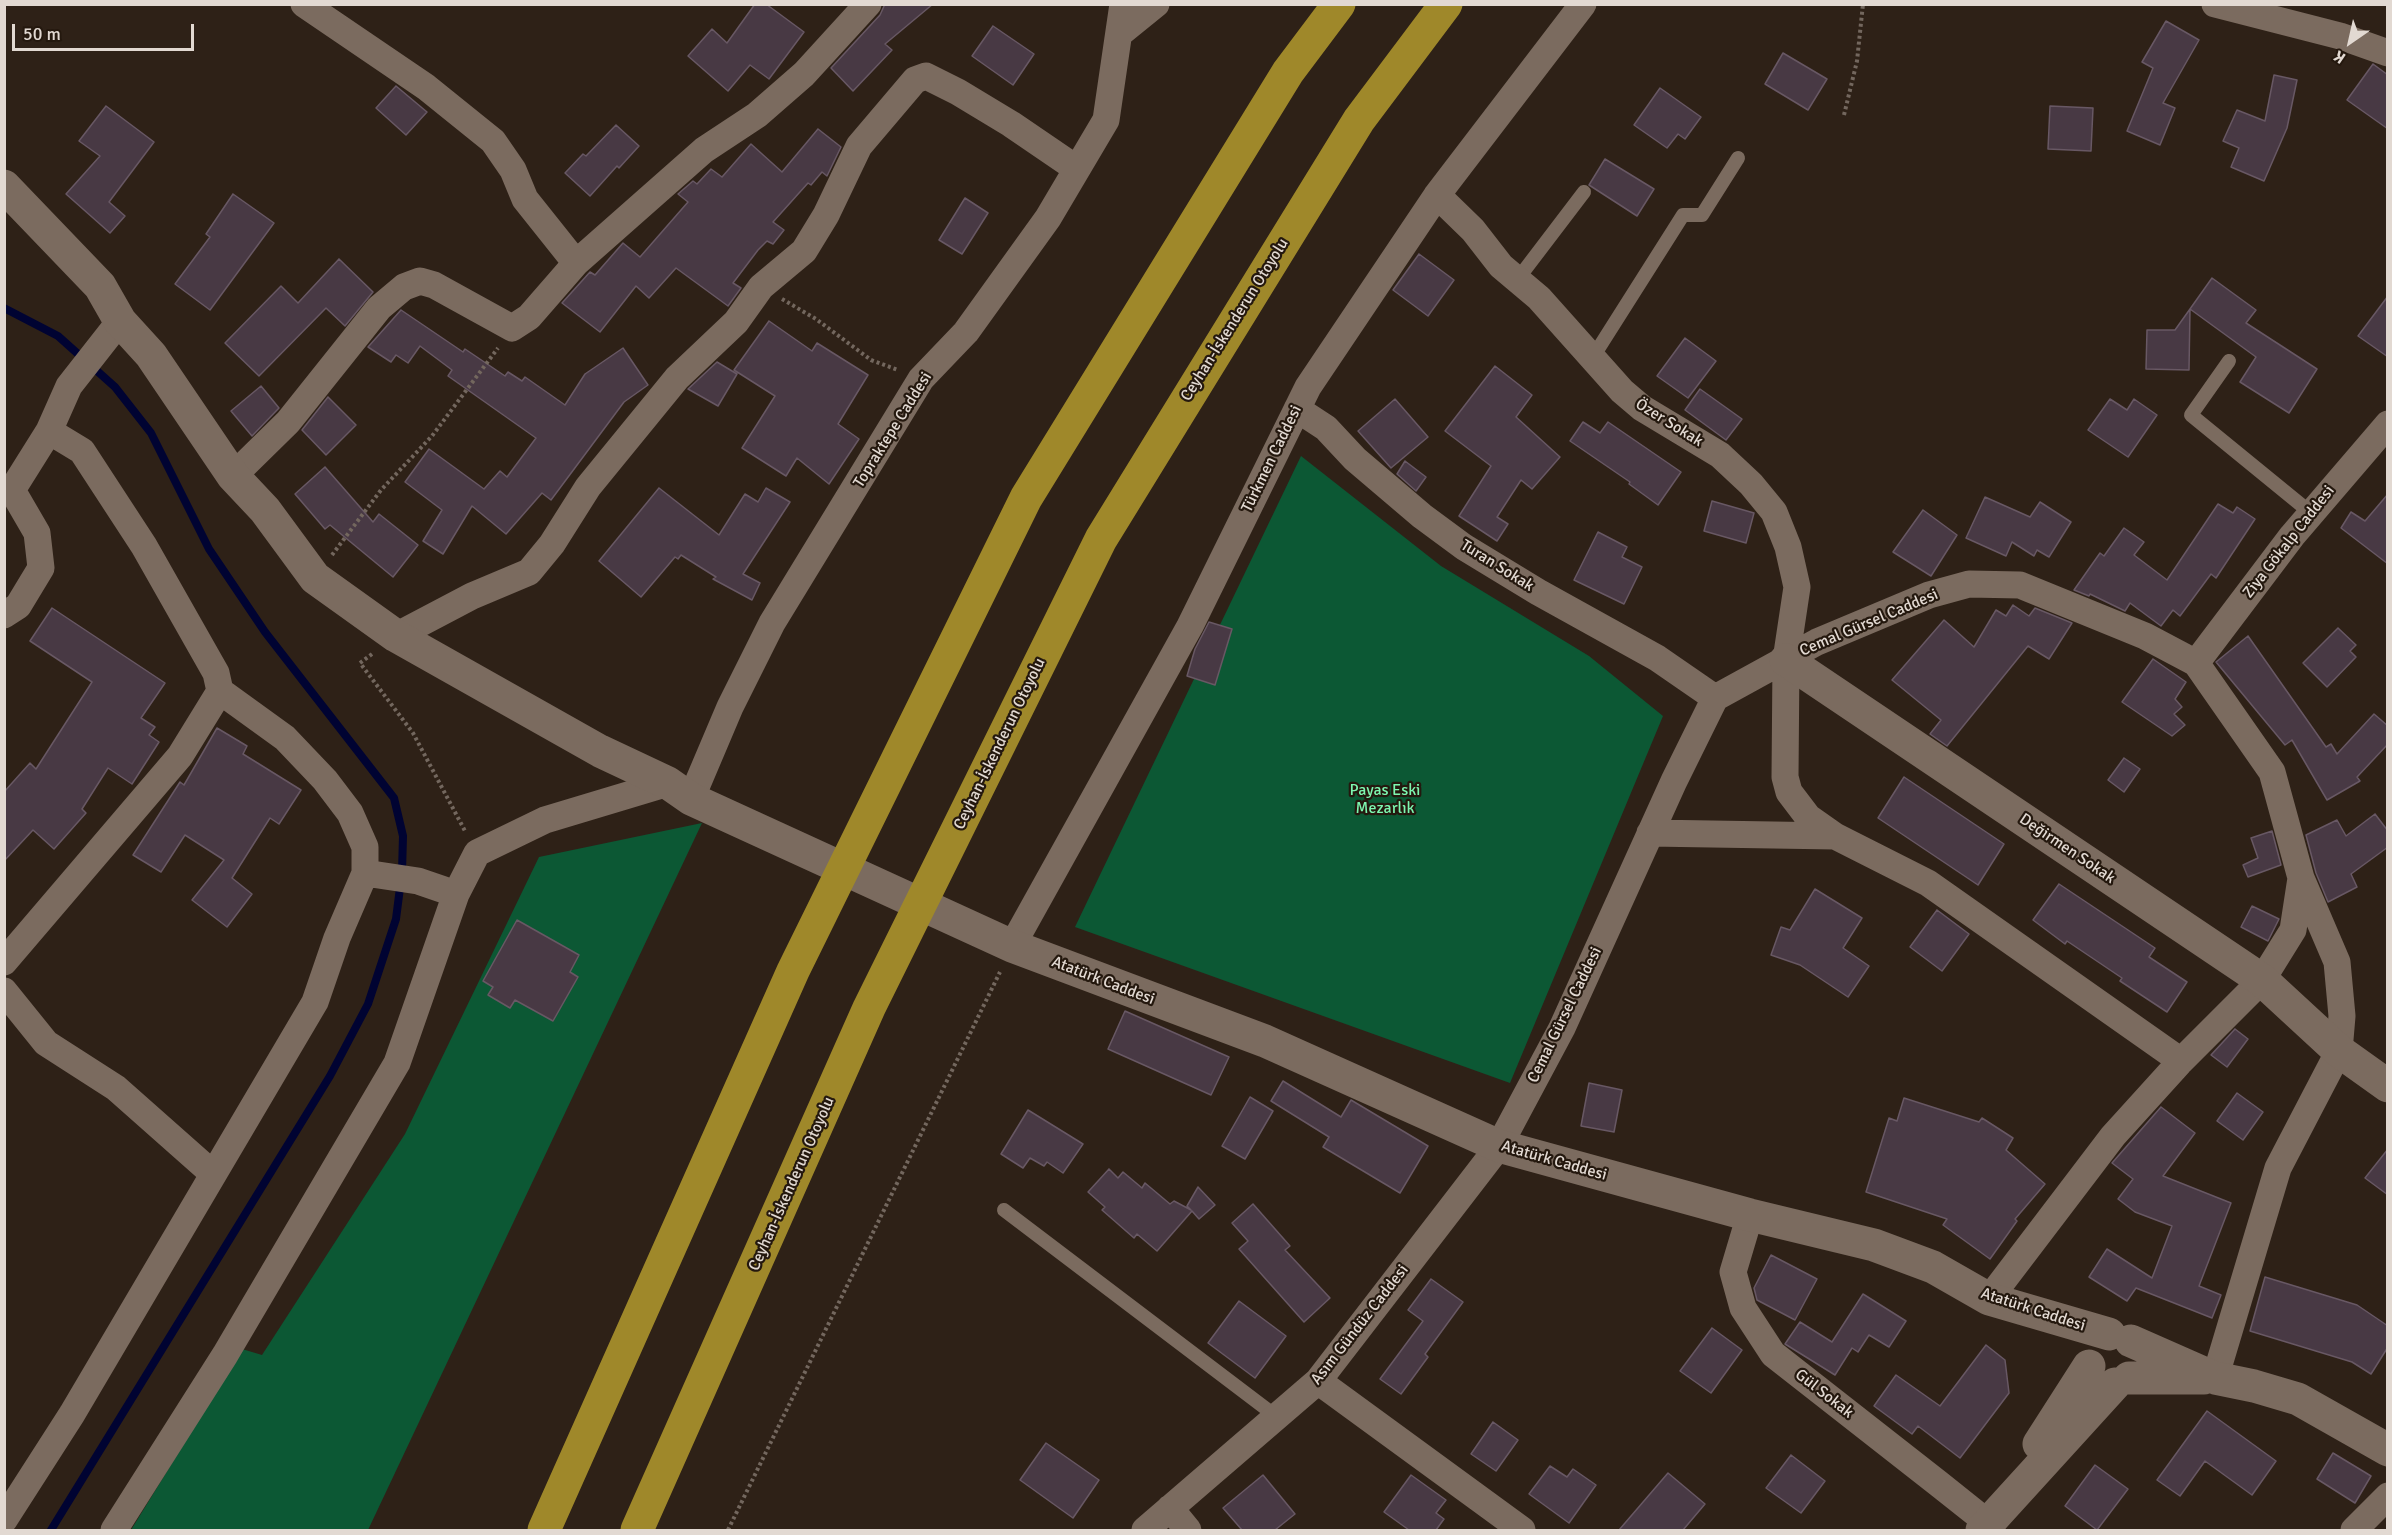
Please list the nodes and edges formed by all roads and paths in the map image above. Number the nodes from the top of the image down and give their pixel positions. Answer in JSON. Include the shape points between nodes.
{"nodes":[{"id":1,"x":304,"y":4,"type":"edge"},
{"id":2,"x":868,"y":4,"type":"edge"},
{"id":3,"x":1123,"y":4,"type":"edge"},
{"id":4,"x":1156,"y":4,"type":"edge"},
{"id":5,"x":1339,"y":4,"type":"edge"},
{"id":6,"x":1446,"y":4,"type":"edge"},
{"id":7,"x":1583,"y":4,"type":"edge"},
{"id":8,"x":1863,"y":4,"type":"edge"},
{"id":9,"x":2215,"y":4,"type":"edge"},
{"id":10,"x":2245,"y":8,"type":"edge"},
{"id":11,"x":1119,"y":34,"type":"junction"},
{"id":12,"x":2388,"y":53,"type":"edge"},
{"id":13,"x":1844,"y":115,"type":"dead end"},
{"id":14,"x":1738,"y":158,"type":"dead end"},
{"id":15,"x":1077,"y":169,"type":"junction"},
{"id":16,"x":4,"y":186,"type":"edge"},
{"id":17,"x":1584,"y":192,"type":"dead end"},
{"id":18,"x":1437,"y":195,"type":"junction"},
{"id":19,"x":576,"y":263,"type":"junction"},
{"id":20,"x":1517,"y":280,"type":"junction"},
{"id":21,"x":761,"y":287,"type":"junction"},
{"id":22,"x":512,"y":328,"type":"junction"},
{"id":23,"x":112,"y":331,"type":"junction"},
{"id":24,"x":1593,"y":357,"type":"junction"},
{"id":25,"x":2229,"y":361,"type":"dead end"},
{"id":26,"x":921,"y":379,"type":"junction"},
{"id":27,"x":1297,"y":409,"type":"junction"},
{"id":28,"x":2388,"y":424,"type":"edge"},
{"id":29,"x":50,"y":431,"type":"junction"},
{"id":30,"x":233,"y":476,"type":"junction"},
{"id":31,"x":8,"y":491,"type":"edge"},
{"id":32,"x":2311,"y":513,"type":"junction"},
{"id":33,"x":315,"y":578,"type":"junction"},
{"id":34,"x":4,"y":615,"type":"edge"},
{"id":35,"x":396,"y":636,"type":"junction"},
{"id":36,"x":1786,"y":660,"type":"junction"},
{"id":37,"x":2196,"y":663,"type":"junction"},
{"id":38,"x":220,"y":691,"type":"junction"},
{"id":39,"x":1715,"y":698,"type":"junction"},
{"id":40,"x":679,"y":791,"type":"junction"},
{"id":41,"x":1650,"y":833,"type":"junction"},
{"id":42,"x":1835,"y":836,"type":"junction"},
{"id":43,"x":477,"y":853,"type":"junction"},
{"id":44,"x":375,"y":874,"type":"junction"},
{"id":45,"x":2301,"y":878,"type":"junction"},
{"id":46,"x":456,"y":894,"type":"junction"},
{"id":47,"x":1012,"y":946,"type":"junction"},
{"id":48,"x":4,"y":962,"type":"edge"},
{"id":49,"x":2262,"y":980,"type":"junction"},
{"id":50,"x":4,"y":991,"type":"edge"},
{"id":51,"x":2339,"y":1051,"type":"junction"},
{"id":52,"x":2181,"y":1061,"type":"junction"},
{"id":53,"x":2388,"y":1086,"type":"edge"},
{"id":54,"x":1499,"y":1146,"type":"junction"},
{"id":55,"x":212,"y":1173,"type":"junction"},
{"id":56,"x":1004,"y":1209,"type":"dead end"},
{"id":57,"x":1750,"y":1215,"type":"junction"},
{"id":58,"x":1989,"y":1299,"type":"junction"},
{"id":59,"x":2110,"y":1360,"type":"junction"},
{"id":60,"x":2215,"y":1378,"type":"junction"},
{"id":61,"x":1318,"y":1382,"type":"junction"},
{"id":62,"x":1277,"y":1417,"type":"junction"},
{"id":63,"x":2384,"y":1441,"type":"edge"},
{"id":64,"x":2388,"y":1496,"type":"edge"},
{"id":65,"x":1170,"y":1508,"type":"junction"},
{"id":66,"x":4,"y":1520,"type":"edge"},
{"id":67,"x":1987,"y":1528,"type":"edge"},
{"id":68,"x":114,"y":1530,"type":"edge"},
{"id":69,"x":544,"y":1530,"type":"edge"},
{"id":70,"x":637,"y":1530,"type":"edge"},
{"id":71,"x":728,"y":1530,"type":"edge"},
{"id":72,"x":1145,"y":1530,"type":"edge"},
{"id":73,"x":1188,"y":1530,"type":"edge"},
{"id":74,"x":1522,"y":1530,"type":"edge"},
{"id":75,"x":2354,"y":1530,"type":"edge"}],
"edges":[{"from":1,"to":19,"type":"street","via":[[426,87],[493,141],[513,170],[525,200]]},
{"from":2,"to":19,"type":"street","via":[[804,74],[757,115],[704,150]]},
{"from":3,"to":11,"type":"street","name":"Topraktepe Caddesi"},
{"from":4,"to":11,"type":"street"},
{"from":5,"to":69,"type":"highway","via":[[1288,72],[1026,498],[793,972]]},
{"from":6,"to":70,"type":"highway","name":"Ceyhan-İskenderun Otoyolu","via":[[1359,120],[1101,539],[869,1008]]},
{"from":7,"to":18,"type":"street","name":"Türkmen Caddesi"},
{"from":8,"to":13,"type":"path","via":[[1857,61]]},
{"from":9,"to":10,"type":"street"},
{"from":10,"to":12,"type":"street"},
{"from":11,"to":15,"type":"street","name":"Topraktepe Caddesi","via":[[1106,120]]},
{"from":14,"to":24,"type":"lane","via":[[1702,215],[1683,215]]},
{"from":15,"to":21,"type":"street","via":[[1011,124],[926,76],[915,80],[859,146],[804,251]]},
{"from":15,"to":26,"type":"street","name":"Topraktepe Caddesi","via":[[1048,218],[966,332]]},
{"from":16,"to":23,"type":"street","name":"Atatürk Caddesi","via":[[100,286]]},
{"from":17,"to":20,"type":"lane"},
{"from":18,"to":20,"type":"street","name":"Özer Sokak"},
{"from":18,"to":27,"type":"street","name":"Türkmen Caddesi"},
{"from":19,"to":22,"type":"street","via":[[529,317]]},
{"from":20,"to":24,"type":"street","name":"Özer Sokak","via":[[1539,297]]},
{"from":21,"to":26,"type":"path","via":[[816,319],[871,360]]},
{"from":21,"to":35,"type":"street","via":[[736,322],[662,396],[588,487],[529,572],[472,596]]},
{"from":22,"to":30,"type":"street","via":[[434,285],[420,281],[404,287],[380,308],[288,422]]},
{"from":22,"to":33,"type":"path","via":[[432,436],[381,490]]},
{"from":23,"to":29,"type":"street","via":[[74,378]]},
{"from":23,"to":30,"type":"street","name":"Atatürk Caddesi","via":[[151,355]]},
{"from":24,"to":36,"type":"street","name":"Özer Sokak","via":[[1603,373],[1642,408],[1720,454],[1774,512],[1788,547],[1797,587]]},
{"from":25,"to":32,"type":"lane","via":[[2190,415]]},
{"from":26,"to":40,"type":"street","name":"Topraktepe Caddesi","via":[[772,623],[730,707]]},
{"from":27,"to":39,"type":"street","name":"Turan Sokak","via":[[1326,428],[1422,516],[1464,547],[1657,658]]},
{"from":27,"to":47,"type":"street","name":"Türkmen Caddesi","via":[[1190,626]]},
{"from":28,"to":32,"type":"street","name":"Ziya Gökalp Caddesi"},
{"from":29,"to":31,"type":"street"},
{"from":29,"to":38,"type":"street","via":[[82,451],[138,536],[216,673]]},
{"from":30,"to":33,"type":"street","name":"Atatürk Caddesi","via":[[265,510]]},
{"from":31,"to":34,"type":"street","via":[[37,533],[41,568],[18,606]]},
{"from":32,"to":37,"type":"street","name":"Ziya Gökalp Caddesi"},
{"from":33,"to":35,"type":"street","name":"Atatürk Caddesi"},
{"from":35,"to":40,"type":"street","name":"Atatürk Caddesi"},
{"from":35,"to":43,"type":"path","via":[[360,663],[413,733]]},
{"from":36,"to":37,"type":"street","name":"Cemal Gürsel Caddesi","via":[[1817,642],[1929,595],[1969,584],[2020,585],[2145,636]]},
{"from":36,"to":39,"type":"street","name":"Cemal Gürsel Caddesi"},
{"from":36,"to":42,"type":"street","name":"Özer Sokak","via":[[1785,777],[1789,792],[1808,817]]},
{"from":36,"to":49,"type":"street","name":"Değirmen Sokak"},
{"from":37,"to":45,"type":"street","name":"Cemal Gürsel Caddesi","via":[[2272,772]]},
{"from":38,"to":44,"type":"street","via":[[285,738],[326,780],[350,813]]},
{"from":38,"to":48,"type":"street","via":[[180,756]]},
{"from":39,"to":41,"type":"street","name":"Cemal Gürsel Caddesi"},
{"from":40,"to":43,"type":"street","via":[[545,820]]},
{"from":40,"to":47,"type":"street","name":"Atatürk Caddesi"},
{"from":41,"to":42,"type":"street"},
{"from":41,"to":54,"type":"street","name":"Cemal Gürsel Caddesi","via":[[1562,1028]]},
{"from":42,"to":52,"type":"street","name":"Özer Sokak","via":[[1929,883]]},
{"from":43,"to":46,"type":"street"},
{"from":44,"to":46,"type":"street","via":[[418,881]]},
{"from":44,"to":55,"type":"street","via":[[337,938],[315,1002]]},
{"from":45,"to":49,"type":"street","name":"Cemal Gürsel Caddesi","via":[[2293,930]]},
{"from":45,"to":51,"type":"street","via":[[2337,962],[2342,1016]]},
{"from":46,"to":68,"type":"street","via":[[397,1063],[225,1355]]},
{"from":47,"to":54,"type":"street","name":"Atatürk Caddesi","via":[[1265,1041]]},
{"from":47,"to":71,"type":"path"},
{"from":49,"to":51,"type":"street","name":"Değirmen Sokak"},
{"from":49,"to":52,"type":"street","name":"Cemal Gürsel Caddesi"},
{"from":50,"to":55,"type":"street","via":[[46,1042],[116,1088]]},
{"from":51,"to":53,"type":"street","name":"Değirmen Sokak"},
{"from":51,"to":60,"type":"street","via":[[2278,1168]]},
{"from":52,"to":58,"type":"street","name":"Cemal Gürsel Caddesi","via":[[2113,1136]]},
{"from":54,"to":57,"type":"street","name":"Atatürk Caddesi"},
{"from":54,"to":61,"type":"street","name":"Asım Gündüz Caddesi"},
{"from":55,"to":66,"type":"street","via":[[72,1414]]},
{"from":56,"to":62,"type":"lane"},
{"from":57,"to":58,"type":"street","name":"Atatürk Caddesi","via":[[1874,1245],[1933,1267]]},
{"from":57,"to":67,"type":"street","name":"Gül Sokak","via":[[1732,1272],[1743,1308],[1773,1354]]},
{"from":58,"to":59,"type":"street","name":"Atatürk Caddesi"},
{"from":59,"to":60,"type":"street"},
{"from":59,"to":67,"type":"street"},
{"from":60,"to":63,"type":"street","via":[[2298,1399]]},
{"from":61,"to":62,"type":"street","name":"Asım Gündüz Caddesi"},
{"from":61,"to":74,"type":"street"},
{"from":62,"to":65,"type":"street","name":"Asım Gündüz Caddesi"},
{"from":64,"to":75,"type":"street"},
{"from":65,"to":72,"type":"street","name":"Asım Gündüz Caddesi"},
{"from":65,"to":73,"type":"street"}]}
